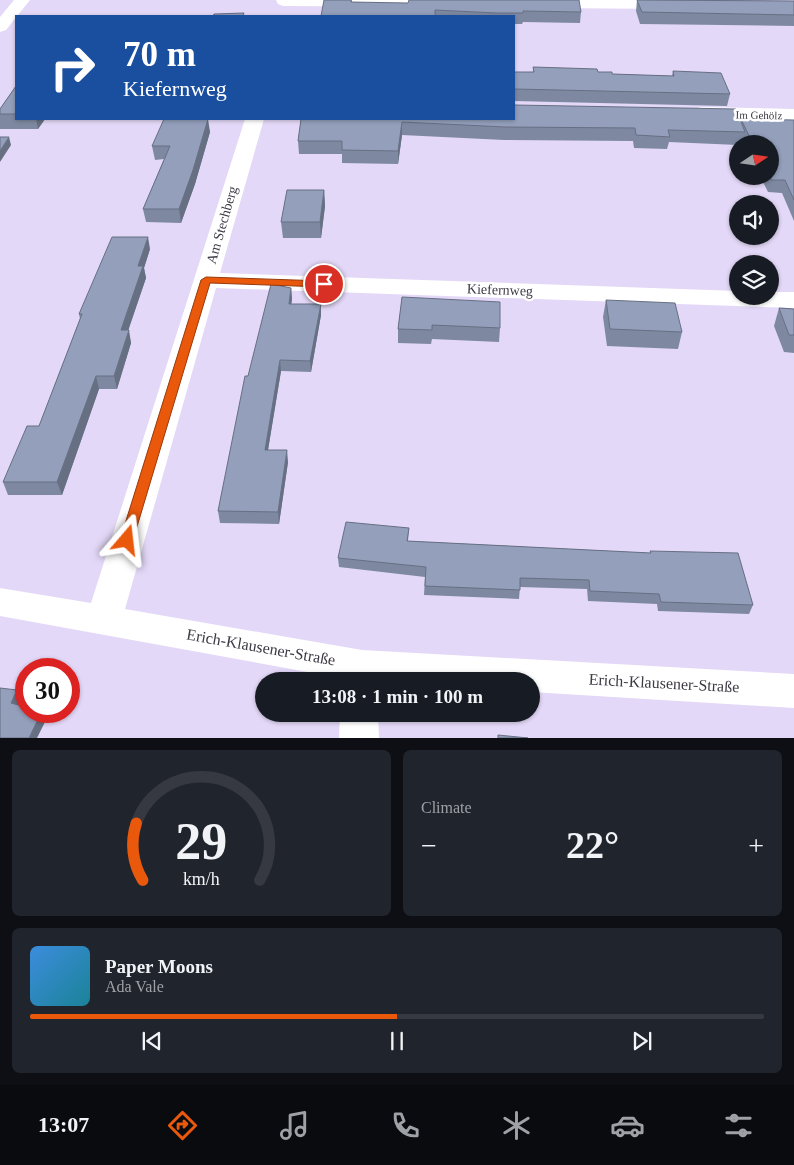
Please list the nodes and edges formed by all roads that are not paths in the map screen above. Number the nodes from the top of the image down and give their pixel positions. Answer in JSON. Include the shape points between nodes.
{"nodes":[{"id":1,"x":22,"y":0,"type":"edge"},
{"id":2,"x":283,"y":0,"type":"edge"},
{"id":3,"x":461,"y":2,"type":"edge"},
{"id":4,"x":530,"y":3,"type":"edge"},
{"id":5,"x":689,"y":5,"type":"edge"},
{"id":6,"x":280,"y":15,"type":"edge"},
{"id":7,"x":0,"y":27,"type":"edge"},
{"id":8,"x":679,"y":113,"type":"edge"},
{"id":9,"x":794,"y":116,"type":"edge"},
{"id":10,"x":254,"y":120,"type":"edge"},
{"id":11,"x":206,"y":280,"type":"junction"},
{"id":12,"x":794,"y":300,"type":"edge"},
{"id":13,"x":0,"y":602,"type":"edge"},
{"id":14,"x":104,"y":619,"type":"junction"},
{"id":15,"x":352,"y":672,"type":"edge"},
{"id":16,"x":540,"y":681,"type":"edge"},
{"id":17,"x":794,"y":691,"type":"edge"},
{"id":18,"x":359,"y":722,"type":"edge"},
{"id":19,"x":359,"y":738,"type":"edge"}],
"edges":[{"from":1,"to":7,"type":"street"},
{"from":2,"to":3,"type":"street"},
{"from":2,"to":6,"type":"street"},
{"from":4,"to":5,"type":"street"},
{"from":8,"to":9,"type":"street","name":"Im Gehölz"},
{"from":10,"to":11,"type":"street","name":"Am Stechberg"},
{"from":11,"to":12,"type":"street","name":"Kiefernweg"},
{"from":11,"to":14,"type":"street","name":"Am Stechberg"},
{"from":13,"to":14,"type":"street","name":"Erich-Klausener-Straße"},
{"from":14,"to":15,"type":"street","name":"Erich-Klausener-Straße"},
{"from":16,"to":17,"type":"street","name":"Erich-Klausener-Straße"},
{"from":18,"to":19,"type":"street"}]}
